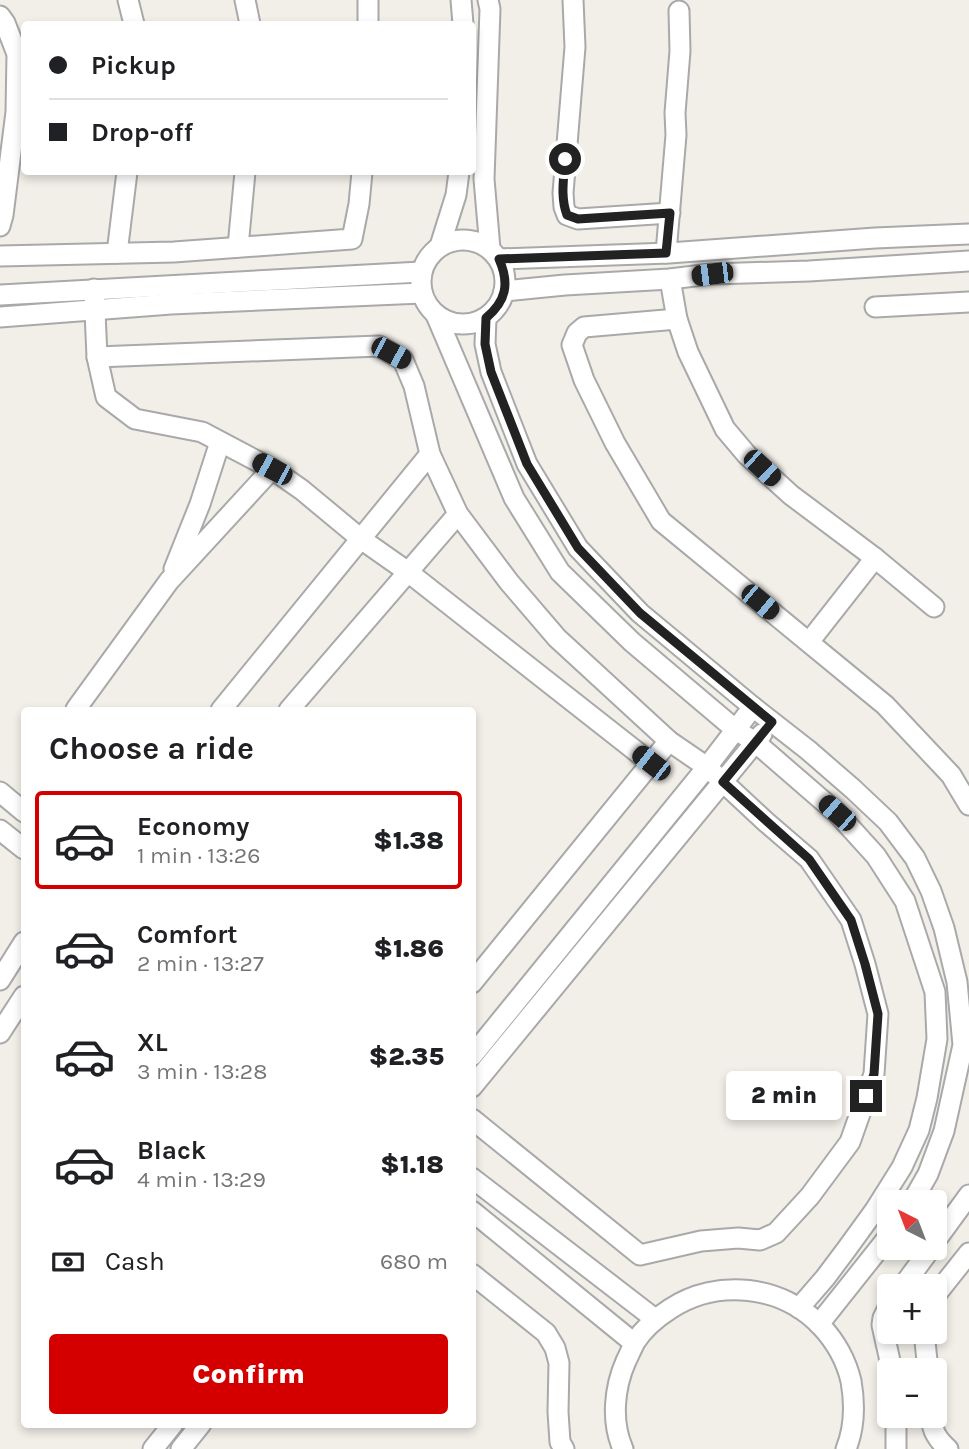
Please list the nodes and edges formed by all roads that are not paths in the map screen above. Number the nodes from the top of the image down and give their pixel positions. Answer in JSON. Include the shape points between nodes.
{"nodes":[{"id":1,"x":128,"y":0,"type":"edge"},
{"id":2,"x":245,"y":0,"type":"edge"},
{"id":3,"x":368,"y":0,"type":"edge"},
{"id":4,"x":461,"y":0,"type":"edge"},
{"id":5,"x":488,"y":0,"type":"edge"},
{"id":6,"x":573,"y":0,"type":"edge"},
{"id":7,"x":679,"y":11,"type":"dead end"},
{"id":8,"x":0,"y":16,"type":"edge"},
{"id":9,"x":133,"y":21,"type":"edge"},
{"id":10,"x":249,"y":21,"type":"edge"},
{"id":11,"x":368,"y":21,"type":"edge"},
{"id":12,"x":463,"y":21,"type":"edge"},
{"id":13,"x":127,"y":175,"type":"edge"},
{"id":14,"x":245,"y":175,"type":"edge"},
{"id":15,"x":362,"y":175,"type":"edge"},
{"id":16,"x":459,"y":175,"type":"edge"},
{"id":17,"x":670,"y":213,"type":"junction"},
{"id":18,"x":0,"y":226,"type":"edge"},
{"id":19,"x":969,"y":234,"type":"edge"},
{"id":20,"x":440,"y":246,"type":"junction"},
{"id":21,"x":238,"y":247,"type":"junction"},
{"id":22,"x":174,"y":251,"type":"junction"},
{"id":23,"x":117,"y":253,"type":"junction"},
{"id":24,"x":666,"y":253,"type":"junction"},
{"id":25,"x":495,"y":254,"type":"junction"},
{"id":26,"x":0,"y":256,"type":"edge"},
{"id":27,"x":969,"y":261,"type":"edge"},
{"id":28,"x":421,"y":272,"type":"junction"},
{"id":29,"x":670,"y":279,"type":"junction"},
{"id":30,"x":170,"y":286,"type":"junction"},
{"id":31,"x":94,"y":289,"type":"junction"},
{"id":32,"x":504,"y":291,"type":"junction"},
{"id":33,"x":422,"y":293,"type":"junction"},
{"id":34,"x":0,"y":295,"type":"edge"},
{"id":35,"x":969,"y":302,"type":"edge"},
{"id":36,"x":875,"y":307,"type":"dead end"},
{"id":37,"x":94,"y":309,"type":"junction"},
{"id":38,"x":436,"y":315,"type":"junction"},
{"id":39,"x":0,"y":317,"type":"edge"},
{"id":40,"x":486,"y":318,"type":"junction"},
{"id":41,"x":677,"y":319,"type":"junction"},
{"id":42,"x":97,"y":357,"type":"junction"},
{"id":43,"x":220,"y":442,"type":"junction"},
{"id":44,"x":430,"y":453,"type":"junction"},
{"id":45,"x":272,"y":469,"type":"junction"},
{"id":46,"x":458,"y":514,"type":"junction"},
{"id":47,"x":361,"y":539,"type":"junction"},
{"id":48,"x":875,"y":558,"type":"junction"},
{"id":49,"x":408,"y":572,"type":"junction"},
{"id":50,"x":169,"y":581,"type":"junction"},
{"id":51,"x":934,"y":607,"type":"dead end"},
{"id":52,"x":809,"y":642,"type":"junction"},
{"id":53,"x":77,"y":707,"type":"edge"},
{"id":54,"x":223,"y":707,"type":"edge"},
{"id":55,"x":292,"y":707,"type":"edge"},
{"id":56,"x":753,"y":707,"type":"junction"},
{"id":57,"x":772,"y":722,"type":"junction"},
{"id":58,"x":736,"y":730,"type":"junction"},
{"id":59,"x":669,"y":741,"type":"junction"},
{"id":60,"x":755,"y":742,"type":"junction"},
{"id":61,"x":651,"y":763,"type":"junction"},
{"id":62,"x":707,"y":767,"type":"junction"},
{"id":63,"x":723,"y":782,"type":"junction"},
{"id":64,"x":0,"y":792,"type":"edge"},
{"id":65,"x":969,"y":805,"type":"edge"},
{"id":66,"x":21,"y":809,"type":"edge"},
{"id":67,"x":0,"y":830,"type":"edge"},
{"id":68,"x":21,"y":847,"type":"edge"},
{"id":69,"x":21,"y":947,"type":"edge"},
{"id":70,"x":476,"y":978,"type":"edge"},
{"id":71,"x":0,"y":980,"type":"edge"},
{"id":72,"x":21,"y":1001,"type":"edge"},
{"id":73,"x":0,"y":1033,"type":"edge"},
{"id":74,"x":937,"y":1039,"type":"junction"},
{"id":75,"x":966,"y":1046,"type":"edge"},
{"id":76,"x":476,"y":1051,"type":"edge"},
{"id":77,"x":934,"y":1061,"type":"junction"},
{"id":78,"x":964,"y":1070,"type":"edge"},
{"id":79,"x":476,"y":1082,"type":"edge"},
{"id":80,"x":476,"y":1122,"type":"edge"},
{"id":81,"x":476,"y":1181,"type":"edge"},
{"id":82,"x":919,"y":1190,"type":"edge"},
{"id":83,"x":969,"y":1195,"type":"edge"},
{"id":84,"x":476,"y":1214,"type":"edge"},
{"id":85,"x":947,"y":1225,"type":"edge"},
{"id":86,"x":877,"y":1251,"type":"edge"},
{"id":87,"x":969,"y":1253,"type":"edge"},
{"id":88,"x":476,"y":1277,"type":"edge"},
{"id":89,"x":947,"y":1281,"type":"edge"},
{"id":90,"x":799,"y":1308,"type":"junction"},
{"id":91,"x":655,"y":1319,"type":"junction"},
{"id":92,"x":819,"y":1324,"type":"junction"},
{"id":93,"x":634,"y":1343,"type":"junction"},
{"id":94,"x":170,"y":1428,"type":"edge"},
{"id":95,"x":198,"y":1428,"type":"edge"},
{"id":96,"x":895,"y":1428,"type":"edge"},
{"id":97,"x":933,"y":1428,"type":"edge"},
{"id":98,"x":153,"y":1449,"type":"edge"},
{"id":99,"x":181,"y":1449,"type":"edge"},
{"id":100,"x":564,"y":1449,"type":"edge"},
{"id":101,"x":623,"y":1449,"type":"edge"},
{"id":102,"x":846,"y":1449,"type":"edge"},
{"id":103,"x":896,"y":1449,"type":"edge"},
{"id":104,"x":948,"y":1449,"type":"edge"}],
"edges":[{"from":1,"to":9,"type":"street"},
{"from":2,"to":10,"type":"street"},
{"from":3,"to":11,"type":"street"},
{"from":4,"to":12,"type":"street"},
{"from":5,"to":25,"type":"street","via":[[484,179]]},
{"from":6,"to":17,"type":"street","via":[[575,47],[563,193],[567,215],[578,219]]},
{"from":7,"to":17,"type":"street"},
{"from":8,"to":18,"type":"street","via":[[17,54],[16,112]]},
{"from":13,"to":23,"type":"street"},
{"from":14,"to":21,"type":"street"},
{"from":15,"to":21,"type":"street","via":[[352,239]]},
{"from":16,"to":20,"type":"street"},
{"from":17,"to":24,"type":"street"},
{"from":19,"to":24,"type":"street"},
{"from":20,"to":25,"type":"street","via":[[466,240],[479,242]]},
{"from":20,"to":28,"type":"street"},
{"from":21,"to":22,"type":"street"},
{"from":22,"to":23,"type":"street"},
{"from":22,"to":30,"type":"street"},
{"from":23,"to":26,"type":"street"},
{"from":24,"to":25,"type":"street"},
{"from":25,"to":32,"type":"street","via":[[504,272]]},
{"from":27,"to":29,"type":"street"},
{"from":28,"to":30,"type":"street"},
{"from":28,"to":33,"type":"street"},
{"from":29,"to":32,"type":"street"},
{"from":29,"to":41,"type":"street"},
{"from":30,"to":31,"type":"street"},
{"from":31,"to":34,"type":"street"},
{"from":31,"to":37,"type":"street"},
{"from":32,"to":40,"type":"street","via":[[496,310]]},
{"from":33,"to":37,"type":"street"},
{"from":33,"to":38,"type":"street"},
{"from":35,"to":36,"type":"street"},
{"from":37,"to":39,"type":"street"},
{"from":37,"to":42,"type":"street"},
{"from":38,"to":40,"type":"street","via":[[460,325]]},
{"from":38,"to":58,"type":"street","via":[[513,498],[560,572],[632,642]]},
{"from":40,"to":56,"type":"street","via":[[491,372],[527,464],[578,548],[640,613]]},
{"from":41,"to":48,"type":"street","via":[[725,429],[790,495]]},
{"from":41,"to":52,"type":"street","via":[[584,327],[572,345],[584,380],[661,521]]},
{"from":42,"to":43,"type":"street","via":[[106,397],[135,419],[202,432]]},
{"from":42,"to":44,"type":"street","via":[[379,346],[403,360]]},
{"from":43,"to":45,"type":"street"},
{"from":43,"to":50,"type":"street"},
{"from":44,"to":46,"type":"street"},
{"from":44,"to":47,"type":"street"},
{"from":45,"to":47,"type":"street"},
{"from":45,"to":50,"type":"street"},
{"from":46,"to":49,"type":"street"},
{"from":46,"to":59,"type":"street","via":[[557,638]]},
{"from":47,"to":49,"type":"street"},
{"from":47,"to":54,"type":"street"},
{"from":48,"to":51,"type":"street"},
{"from":48,"to":52,"type":"street"},
{"from":49,"to":55,"type":"street"},
{"from":49,"to":61,"type":"street"},
{"from":50,"to":53,"type":"street"},
{"from":52,"to":65,"type":"street","via":[[885,705],[951,775]]},
{"from":56,"to":57,"type":"street"},
{"from":56,"to":58,"type":"street"},
{"from":57,"to":60,"type":"street"},
{"from":57,"to":75,"type":"street","via":[[888,822],[915,858],[944,928]]},
{"from":58,"to":60,"type":"street"},
{"from":58,"to":62,"type":"street"},
{"from":59,"to":61,"type":"street"},
{"from":59,"to":62,"type":"street"},
{"from":60,"to":63,"type":"street"},
{"from":60,"to":74,"type":"street","via":[[837,813],[876,856],[905,901],[935,992]]},
{"from":61,"to":70,"type":"street"},
{"from":62,"to":63,"type":"street"},
{"from":62,"to":76,"type":"street"},
{"from":63,"to":79,"type":"street"},
{"from":63,"to":80,"type":"street","via":[[809,859],[851,920],[878,1014],[874,1074],[850,1142],[776,1233],[760,1240],[701,1241],[640,1255]]},
{"from":64,"to":66,"type":"street"},
{"from":67,"to":68,"type":"street"},
{"from":69,"to":71,"type":"street"},
{"from":72,"to":73,"type":"street"},
{"from":74,"to":75,"type":"street"},
{"from":74,"to":77,"type":"street"},
{"from":75,"to":78,"type":"street"},
{"from":77,"to":78,"type":"street"},
{"from":77,"to":90,"type":"street","via":[[919,1130],[902,1167],[846,1250]]},
{"from":78,"to":82,"type":"street"},
{"from":81,"to":91,"type":"street"},
{"from":83,"to":85,"type":"street"},
{"from":84,"to":93,"type":"street"},
{"from":86,"to":92,"type":"street"},
{"from":87,"to":89,"type":"street"},
{"from":88,"to":100,"type":"street","via":[[546,1333],[555,1348]]},
{"from":90,"to":91,"type":"street","via":[[749,1289],[715,1290],[683,1300]]},
{"from":90,"to":92,"type":"street"},
{"from":91,"to":93,"type":"street"},
{"from":92,"to":102,"type":"street","via":[[848,1366],[855,1401],[852,1436]]},
{"from":93,"to":101,"type":"street","via":[[620,1373],[615,1406]]},
{"from":94,"to":98,"type":"street"},
{"from":95,"to":99,"type":"street"},
{"from":96,"to":103,"type":"street"},
{"from":97,"to":104,"type":"street"}]}
